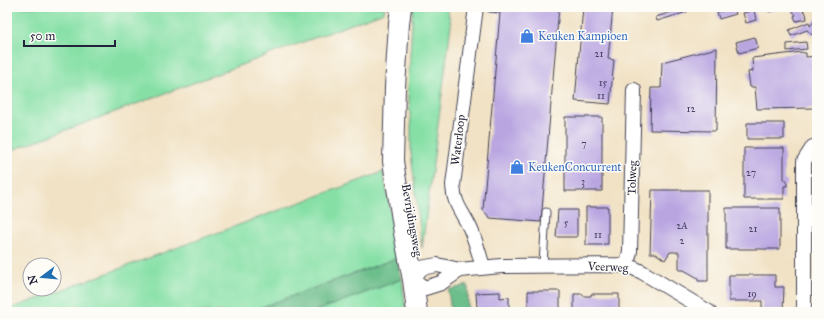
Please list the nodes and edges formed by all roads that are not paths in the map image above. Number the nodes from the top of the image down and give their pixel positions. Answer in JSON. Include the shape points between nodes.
{"nodes":[{"id":1,"x":401,"y":7,"type":"edge"},
{"id":2,"x":476,"y":7,"type":"edge"},
{"id":3,"x":634,"y":90,"type":"dead end"},
{"id":4,"x":817,"y":147,"type":"edge"},
{"id":5,"x":546,"y":212,"type":"dead end"},
{"id":6,"x":543,"y":265,"type":"junction"},
{"id":7,"x":627,"y":265,"type":"junction"},
{"id":8,"x":483,"y":267,"type":"junction"},
{"id":9,"x":460,"y":270,"type":"junction"},
{"id":10,"x":419,"y":278,"type":"junction"},
{"id":11,"x":417,"y":312,"type":"edge"},
{"id":12,"x":427,"y":312,"type":"edge"},
{"id":13,"x":709,"y":312,"type":"edge"},
{"id":14,"x":803,"y":312,"type":"edge"}],
"edges":[{"from":1,"to":10,"type":"main road","name":"Bevrijdingsweg","via":[[394,128],[400,148]]},
{"from":2,"to":8,"type":"street","name":"Waterloop","via":[[453,194],[470,227]]},
{"from":3,"to":7,"type":"street","name":"Tolweg","via":[[630,251]]},
{"from":4,"to":14,"type":"street","via":[[813,147],[804,161]]},
{"from":5,"to":6,"type":"lane"},
{"from":6,"to":7,"type":"street","name":"Veerweg"},
{"from":6,"to":8,"type":"street","name":"Veerweg"},
{"from":7,"to":13,"type":"street","name":"Veerweg"},
{"from":8,"to":9,"type":"street","name":"Veerweg"},
{"from":9,"to":10,"type":"street","name":"Veerweg","via":[[441,283]]},
{"from":9,"to":10,"type":"street","name":"Veerweg","via":[[437,265]]},
{"from":10,"to":11,"type":"main road","name":"Bevrijdingsweg"},
{"from":10,"to":12,"type":"main road","name":"Bevrijdingsweg"}]}
